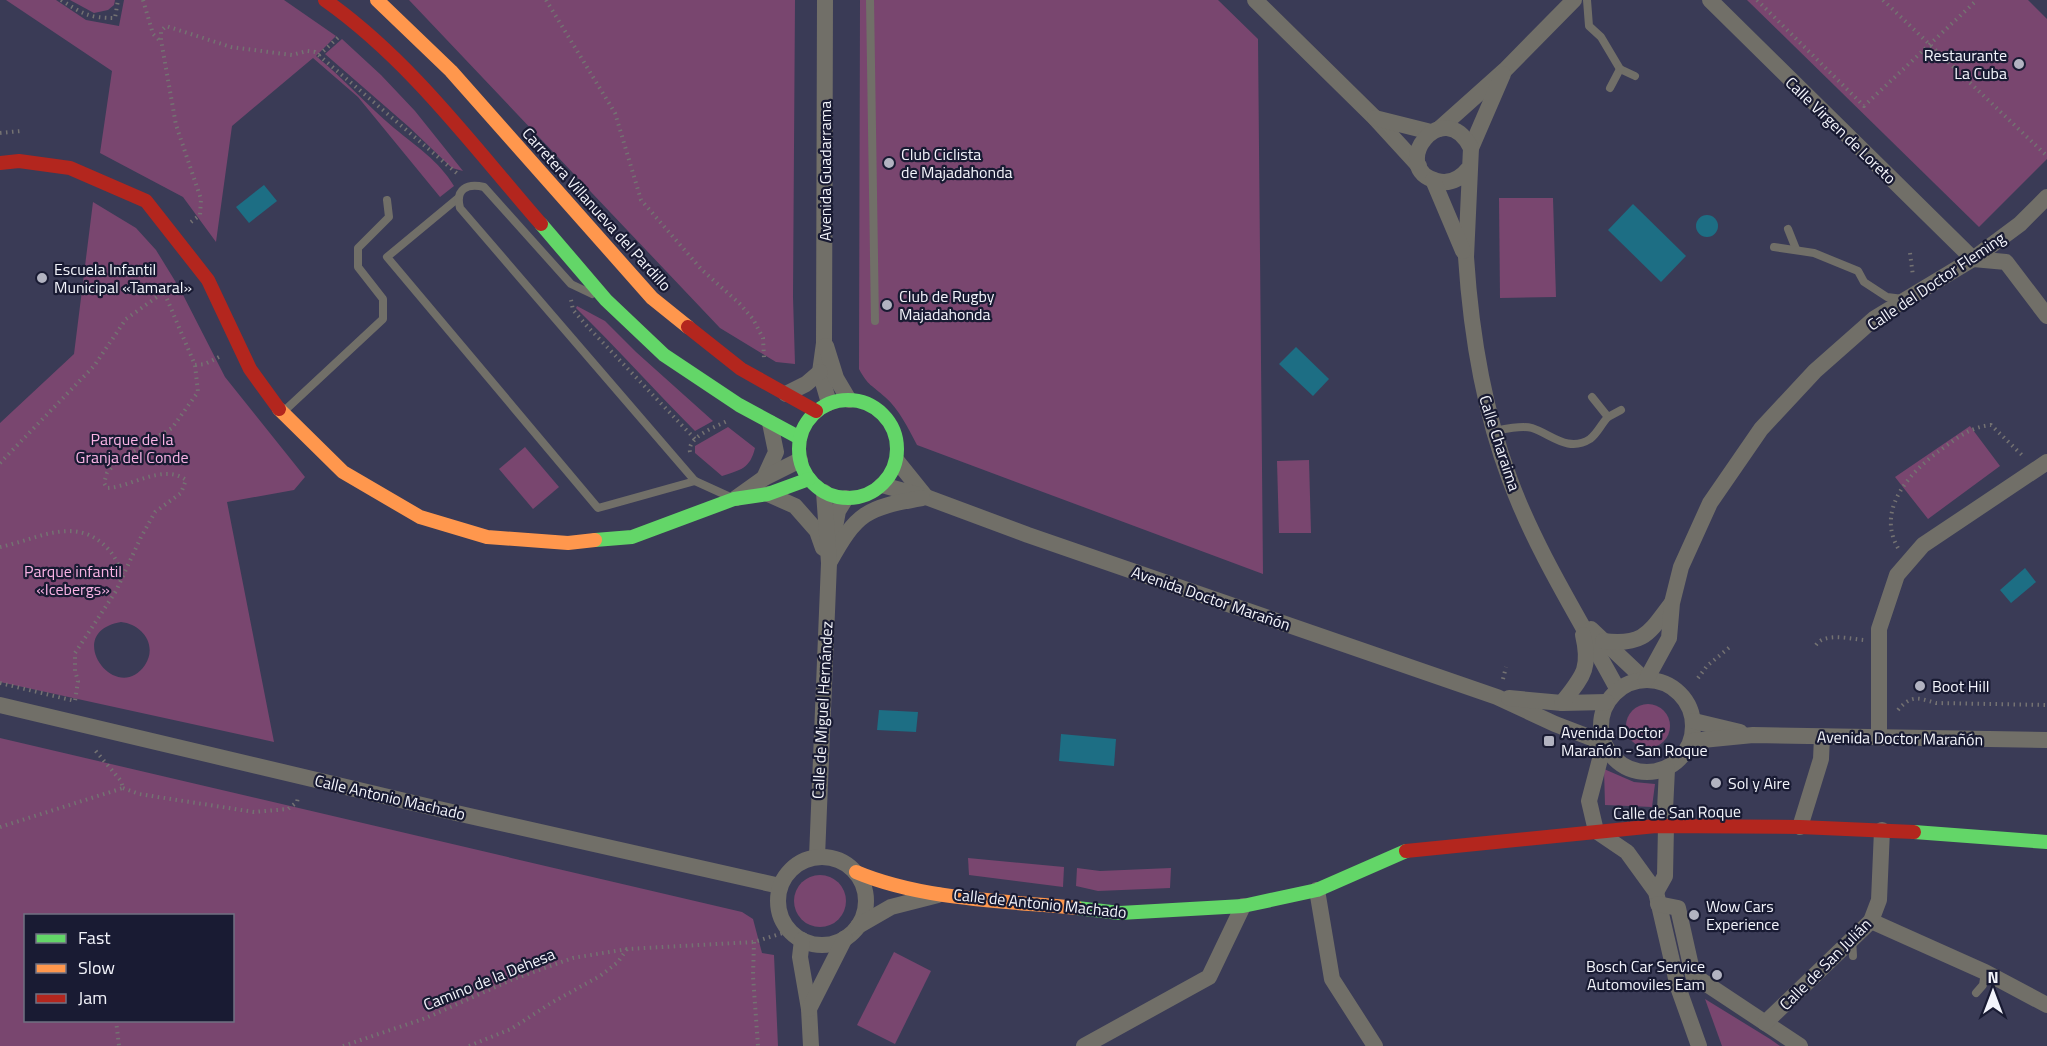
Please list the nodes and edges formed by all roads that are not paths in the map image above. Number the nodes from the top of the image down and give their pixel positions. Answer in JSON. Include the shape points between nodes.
{"nodes":[{"id":1,"x":325,"y":0,"type":"edge"},
{"id":2,"x":377,"y":0,"type":"edge"},
{"id":3,"x":825,"y":0,"type":"edge"},
{"id":4,"x":870,"y":0,"type":"edge"},
{"id":5,"x":1255,"y":0,"type":"edge"},
{"id":6,"x":1574,"y":0,"type":"edge"},
{"id":7,"x":1587,"y":0,"type":"edge"},
{"id":8,"x":1710,"y":0,"type":"edge"},
{"id":9,"x":1620,"y":69,"type":"junction"},
{"id":10,"x":1505,"y":70,"type":"junction"},
{"id":11,"x":1635,"y":76,"type":"dead end"},
{"id":12,"x":1610,"y":88,"type":"dead end"},
{"id":13,"x":1375,"y":118,"type":"junction"},
{"id":14,"x":1435,"y":130,"type":"junction"},
{"id":15,"x":1471,"y":148,"type":"junction"},
{"id":16,"x":0,"y":163,"type":"edge"},
{"id":17,"x":1419,"y":166,"type":"junction"},
{"id":18,"x":1469,"y":168,"type":"junction"},
{"id":19,"x":1433,"y":180,"type":"junction"},
{"id":20,"x":2047,"y":197,"type":"edge"},
{"id":21,"x":457,"y":199,"type":"junction"},
{"id":22,"x":387,"y":200,"type":"dead end"},
{"id":23,"x":1788,"y":229,"type":"dead end"},
{"id":24,"x":1773,"y":247,"type":"dead end"},
{"id":25,"x":1796,"y":249,"type":"junction"},
{"id":26,"x":1466,"y":257,"type":"junction"},
{"id":27,"x":1973,"y":259,"type":"junction"},
{"id":28,"x":1906,"y":299,"type":"junction"},
{"id":29,"x":606,"y":300,"type":"junction"},
{"id":30,"x":2047,"y":316,"type":"edge"},
{"id":31,"x":874,"y":321,"type":"dead end"},
{"id":32,"x":825,"y":343,"type":"junction"},
{"id":33,"x":819,"y":372,"type":"junction"},
{"id":34,"x":786,"y":394,"type":"junction"},
{"id":35,"x":1592,"y":397,"type":"dead end"},
{"id":36,"x":849,"y":400,"type":"junction"},
{"id":37,"x":823,"y":407,"type":"junction"},
{"id":38,"x":1620,"y":410,"type":"dead end"},
{"id":39,"x":282,"y":413,"type":"junction"},
{"id":40,"x":1608,"y":417,"type":"junction"},
{"id":41,"x":770,"y":423,"type":"junction"},
{"id":42,"x":1494,"y":431,"type":"junction"},
{"id":43,"x":800,"y":438,"type":"junction"},
{"id":44,"x":800,"y":460,"type":"junction"},
{"id":45,"x":897,"y":461,"type":"junction"},
{"id":46,"x":2047,"y":462,"type":"edge"},
{"id":47,"x":809,"y":479,"type":"junction"},
{"id":48,"x":695,"y":481,"type":"junction"},
{"id":49,"x":882,"y":485,"type":"junction"},
{"id":50,"x":766,"y":486,"type":"junction"},
{"id":51,"x":824,"y":492,"type":"junction"},
{"id":52,"x":926,"y":497,"type":"junction"},
{"id":53,"x":846,"y":498,"type":"junction"},
{"id":54,"x":734,"y":499,"type":"junction"},
{"id":55,"x":829,"y":563,"type":"junction"},
{"id":56,"x":1672,"y":603,"type":"junction"},
{"id":57,"x":1578,"y":616,"type":"junction"},
{"id":58,"x":1603,"y":640,"type":"junction"},
{"id":59,"x":1645,"y":680,"type":"junction"},
{"id":60,"x":1612,"y":696,"type":"junction"},
{"id":61,"x":1497,"y":697,"type":"junction"},
{"id":62,"x":1562,"y":703,"type":"junction"},
{"id":63,"x":0,"y":705,"type":"edge"},
{"id":64,"x":1694,"y":721,"type":"junction"},
{"id":65,"x":1753,"y":735,"type":"junction"},
{"id":66,"x":1822,"y":737,"type":"junction"},
{"id":67,"x":1879,"y":738,"type":"junction"},
{"id":68,"x":2047,"y":740,"type":"edge"},
{"id":69,"x":1692,"y":741,"type":"junction"},
{"id":70,"x":1603,"y":743,"type":"junction"},
{"id":71,"x":1667,"y":768,"type":"junction"},
{"id":72,"x":1666,"y":826,"type":"junction"},
{"id":73,"x":1800,"y":827,"type":"junction"},
{"id":74,"x":1882,"y":830,"type":"junction"},
{"id":75,"x":1596,"y":831,"type":"junction"},
{"id":76,"x":2047,"y":842,"type":"edge"},
{"id":77,"x":817,"y":857,"type":"junction"},
{"id":78,"x":856,"y":872,"type":"junction"},
{"id":79,"x":780,"y":886,"type":"junction"},
{"id":80,"x":1317,"y":890,"type":"junction"},
{"id":81,"x":941,"y":894,"type":"junction"},
{"id":82,"x":1657,"y":898,"type":"junction"},
{"id":83,"x":1243,"y":906,"type":"junction"},
{"id":84,"x":1871,"y":921,"type":"junction"},
{"id":85,"x":858,"y":926,"type":"junction"},
{"id":86,"x":796,"y":936,"type":"junction"},
{"id":87,"x":845,"y":938,"type":"junction"},
{"id":88,"x":1852,"y":939,"type":"junction"},
{"id":89,"x":1853,"y":956,"type":"dead end"},
{"id":90,"x":1986,"y":972,"type":"junction"},
{"id":91,"x":1976,"y":993,"type":"dead end"},
{"id":92,"x":2047,"y":1005,"type":"edge"},
{"id":93,"x":809,"y":1009,"type":"junction"},
{"id":94,"x":1765,"y":1023,"type":"junction"},
{"id":95,"x":811,"y":1046,"type":"edge"},
{"id":96,"x":1084,"y":1046,"type":"edge"},
{"id":97,"x":1375,"y":1046,"type":"edge"},
{"id":98,"x":1699,"y":1046,"type":"edge"},
{"id":99,"x":1800,"y":1046,"type":"edge"}],
"edges":[{"from":1,"to":29,"type":"street","via":[[417,80]]},
{"from":2,"to":34,"type":"street","name":"Carretera Villanueva del Pardillo","via":[[451,71],[652,298],[741,369]]},
{"from":3,"to":32,"type":"street","name":"Avenida Guadarrama"},
{"from":4,"to":31,"type":"lane"},
{"from":5,"to":13,"type":"street","name":"Calle Charaima"},
{"from":6,"to":10,"type":"street"},
{"from":7,"to":9,"type":"lane","via":[[1589,26],[1601,37]]},
{"from":8,"to":27,"type":"street","name":"Calle Virgen de Loreto"},
{"from":9,"to":11,"type":"lane"},
{"from":9,"to":12,"type":"lane"},
{"from":10,"to":14,"type":"street"},
{"from":10,"to":15,"type":"street"},
{"from":13,"to":14,"type":"street"},
{"from":13,"to":17,"type":"street","name":"Calle Charaima"},
{"from":14,"to":15,"type":"street","via":[[1459,132]]},
{"from":14,"to":17,"type":"street","via":[[1420,143]]},
{"from":15,"to":18,"type":"street"},
{"from":16,"to":39,"type":"street","via":[[18,161],[70,168],[146,201],[208,280],[250,369]]},
{"from":17,"to":19,"type":"street","name":"Calle Charaima"},
{"from":18,"to":19,"type":"street","via":[[1453,182]]},
{"from":18,"to":26,"type":"street","name":"Calle Charaima"},
{"from":19,"to":26,"type":"street","name":"Calle Charaima"},
{"from":20,"to":27,"type":"street","name":"Calle del Doctor Fleming","via":[[2020,224]]},
{"from":21,"to":29,"type":"lane","via":[[468,186],[484,187],[571,284]]},
{"from":21,"to":48,"type":"lane","via":[[460,208]]},
{"from":21,"to":48,"type":"lane","via":[[387,257],[598,508]]},
{"from":22,"to":39,"type":"lane","via":[[389,218],[358,248],[358,267],[383,299],[383,319]]},
{"from":23,"to":25,"type":"lane"},
{"from":24,"to":25,"type":"lane"},
{"from":25,"to":28,"type":"lane","via":[[1858,271],[1864,282],[1887,297]]},
{"from":26,"to":42,"type":"street","name":"Calle Charaima","via":[[1471,328]]},
{"from":27,"to":28,"type":"street","name":"Calle del Doctor Fleming"},
{"from":27,"to":30,"type":"street","via":[[2006,262]]},
{"from":28,"to":56,"type":"street","name":"Calle del Doctor Fleming","via":[[1875,318],[1815,371],[1761,429],[1710,503],[1680,567]]},
{"from":29,"to":41,"type":"street","via":[[664,355]]},
{"from":32,"to":33,"type":"street","name":"Avenida Guadarrama"},
{"from":32,"to":36,"type":"street","name":"Avenida Guadarrama","via":[[836,378]]},
{"from":33,"to":34,"type":"street"},
{"from":33,"to":37,"type":"street"},
{"from":34,"to":37,"type":"street","name":"Carretera Villanueva del Pardillo"},
{"from":35,"to":40,"type":"lane"},
{"from":36,"to":37,"type":"street"},
{"from":36,"to":45,"type":"street","via":[[867,403],[882,412],[893,426],[898,443]]},
{"from":37,"to":43,"type":"street","via":[[806,424]]},
{"from":38,"to":40,"type":"lane"},
{"from":39,"to":54,"type":"street","via":[[343,472],[420,517],[487,537],[568,543],[632,537]]},
{"from":40,"to":42,"type":"lane","via":[[1590,439],[1575,444],[1554,440],[1531,428]]},
{"from":41,"to":43,"type":"street"},
{"from":41,"to":50,"type":"street","via":[[776,452]]},
{"from":42,"to":57,"type":"street","name":"Calle Charaima","via":[[1533,533]]},
{"from":43,"to":44,"type":"street"},
{"from":44,"to":47,"type":"street"},
{"from":44,"to":50,"type":"street"},
{"from":45,"to":49,"type":"street"},
{"from":45,"to":52,"type":"street"},
{"from":46,"to":67,"type":"street","via":[[1923,546],[1897,575],[1879,629]]},
{"from":47,"to":50,"type":"street"},
{"from":47,"to":51,"type":"street"},
{"from":48,"to":54,"type":"lane"},
{"from":49,"to":52,"type":"street","name":"Avenida Doctor Marañón"},
{"from":49,"to":53,"type":"street","via":[[872,493]]},
{"from":50,"to":54,"type":"street"},
{"from":50,"to":55,"type":"street","via":[[795,506],[817,531]]},
{"from":51,"to":53,"type":"street"},
{"from":51,"to":55,"type":"street","name":"Calle de Miguel Hernández"},
{"from":52,"to":55,"type":"street","name":"Calle de Miguel Hernández","via":[[874,508],[843,537]]},
{"from":52,"to":61,"type":"street","name":"Avenida Doctor Marañón"},
{"from":53,"to":55,"type":"street","name":"Calle de Miguel Hernández","via":[[838,511]]},
{"from":55,"to":77,"type":"street","name":"Calle de Miguel Hernández"},
{"from":56,"to":58,"type":"street","name":"Calle del Doctor Fleming","via":[[1649,633],[1636,640]]},
{"from":56,"to":59,"type":"street","name":"Calle del Doctor Fleming","via":[[1669,639]]},
{"from":57,"to":58,"type":"street","name":"Calle Charaima"},
{"from":57,"to":60,"type":"street","name":"Calle Charaima"},
{"from":57,"to":62,"type":"street","name":"Calle Charaima","via":[[1587,654],[1582,678]]},
{"from":58,"to":59,"type":"street","name":"Calle Charaima"},
{"from":59,"to":60,"type":"street","name":"Avenida Doctor Marañón","via":[[1630,683]]},
{"from":59,"to":64,"type":"street","via":[[1672,687],[1687,702]]},
{"from":60,"to":62,"type":"street","name":"Avenida Doctor Marañón"},
{"from":60,"to":70,"type":"street","via":[[1601,724]]},
{"from":61,"to":62,"type":"street","name":"Avenida Doctor Marañón"},
{"from":61,"to":70,"type":"street","name":"Avenida Doctor Marañón"},
{"from":63,"to":79,"type":"street","name":"Calle Antonio Machado"},
{"from":64,"to":65,"type":"street","name":"Avenida Doctor Marañón"},
{"from":64,"to":69,"type":"street"},
{"from":65,"to":66,"type":"street","name":"Avenida Doctor Marañón"},
{"from":65,"to":69,"type":"street","name":"Avenida Doctor Marañón"},
{"from":66,"to":67,"type":"street","name":"Avenida Doctor Marañón"},
{"from":66,"to":73,"type":"street","via":[[1821,759]]},
{"from":67,"to":68,"type":"street","name":"Avenida Doctor Marañón"},
{"from":69,"to":71,"type":"street","via":[[1677,762]]},
{"from":70,"to":71,"type":"street","name":"Avenida Doctor Marañón","via":[[1612,757],[1638,772]]},
{"from":70,"to":75,"type":"street","via":[[1589,801]]},
{"from":71,"to":72,"type":"street"},
{"from":72,"to":73,"type":"street","name":"Calle de San Roque"},
{"from":72,"to":75,"type":"street","name":"Calle de San Roque"},
{"from":72,"to":82,"type":"street","via":[[1665,876]]},
{"from":73,"to":74,"type":"street","name":"Calle de San Roque"},
{"from":74,"to":76,"type":"street","name":"Calle de San Roque"},
{"from":74,"to":84,"type":"street","name":"Calle de San Julián","via":[[1879,900]]},
{"from":75,"to":80,"type":"street","name":"Calle de San Roque","via":[[1406,850]]},
{"from":75,"to":82,"type":"street","via":[[1627,852]]},
{"from":77,"to":78,"type":"street","via":[[831,857]]},
{"from":77,"to":79,"type":"street","via":[[794,866]]},
{"from":78,"to":81,"type":"street","name":"Calle de Antonio Machado"},
{"from":78,"to":85,"type":"street","via":[[866,900]]},
{"from":79,"to":86,"type":"street","via":[[778,910]]},
{"from":80,"to":83,"type":"street","name":"Calle de Antonio Machado"},
{"from":80,"to":97,"type":"street","via":[[1332,979]]},
{"from":81,"to":83,"type":"street","name":"Calle de Antonio Machado","via":[[1119,913]]},
{"from":81,"to":85,"type":"street","name":"Calle de Antonio Machado","via":[[891,908]]},
{"from":82,"to":94,"type":"street","name":"Calle de San Julián","via":[[1678,908],[1693,975]]},
{"from":82,"to":98,"type":"street","via":[[1678,987]]},
{"from":83,"to":96,"type":"street","via":[[1209,977]]},
{"from":84,"to":88,"type":"street","name":"Calle de San Julián"},
{"from":84,"to":90,"type":"street"},
{"from":85,"to":87,"type":"street"},
{"from":86,"to":87,"type":"street","via":[[827,945]]},
{"from":86,"to":93,"type":"street"},
{"from":87,"to":93,"type":"street"},
{"from":88,"to":89,"type":"lane"},
{"from":88,"to":94,"type":"street","name":"Calle de San Julián"},
{"from":90,"to":91,"type":"lane"},
{"from":90,"to":92,"type":"street"},
{"from":93,"to":95,"type":"street"},
{"from":94,"to":99,"type":"street","name":"Calle de San Julián"}]}
